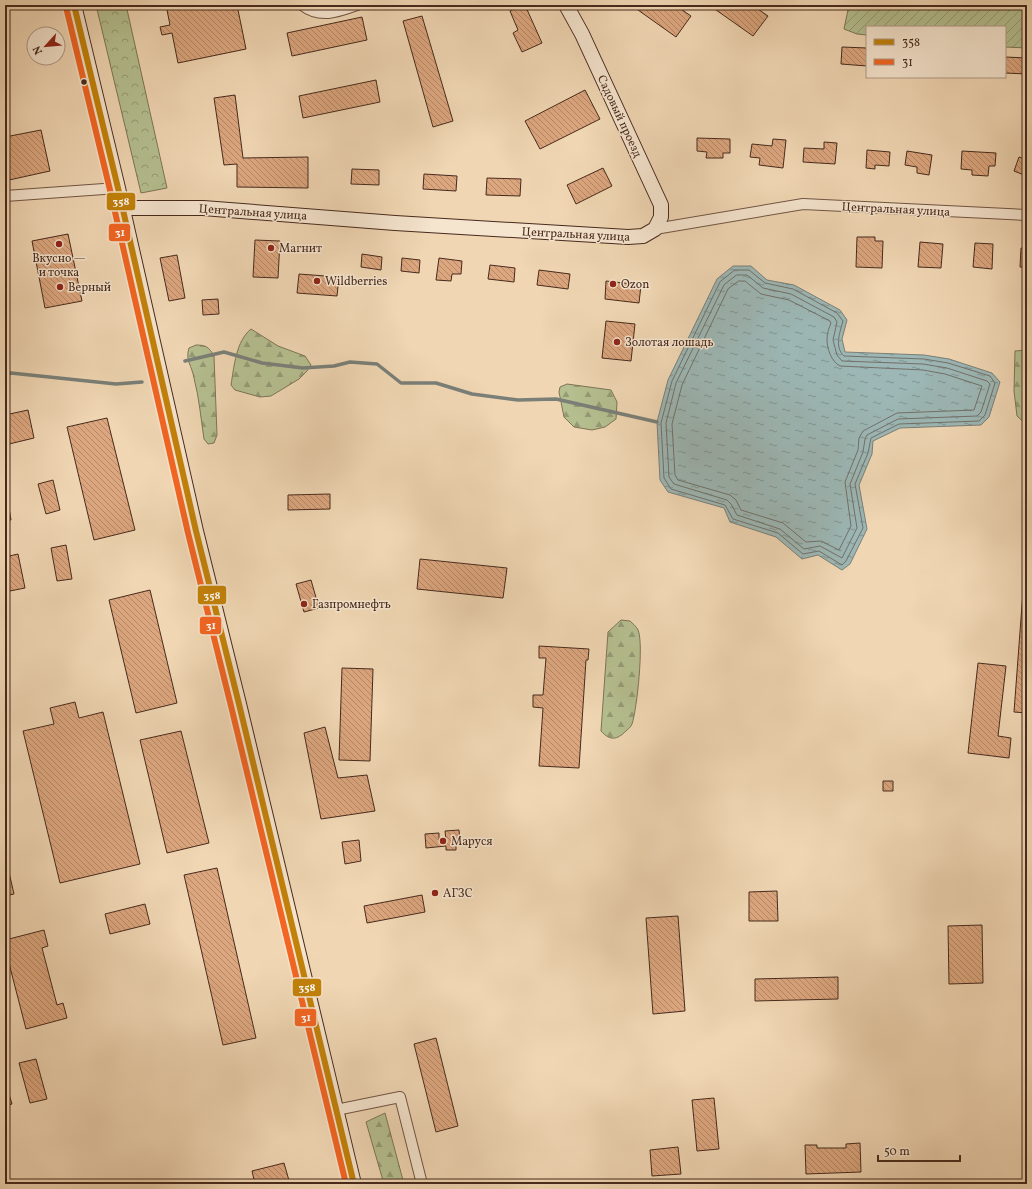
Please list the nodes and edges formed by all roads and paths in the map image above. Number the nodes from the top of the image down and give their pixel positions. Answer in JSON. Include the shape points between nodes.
{"nodes":[{"id":1,"x":74,"y":5,"type":"edge"},
{"id":2,"x":302,"y":5,"type":"edge"},
{"id":3,"x":357,"y":5,"type":"edge"},
{"id":4,"x":566,"y":5,"type":"edge"},
{"id":5,"x":118,"y":188,"type":"junction"},
{"id":6,"x":5,"y":196,"type":"edge"},
{"id":7,"x":122,"y":208,"type":"junction"},
{"id":8,"x":1027,"y":215,"type":"edge"},
{"id":9,"x":655,"y":229,"type":"junction"},
{"id":10,"x":336,"y":1110,"type":"junction"},
{"id":11,"x":354,"y":1184,"type":"edge"},
{"id":12,"x":422,"y":1184,"type":"edge"}],
"edges":[{"from":1,"to":5,"type":"main road"},
{"from":2,"to":3,"type":"street","via":[[308,10],[323,14]]},
{"from":4,"to":9,"type":"main road","name":"Садовый проезд","via":[[582,34],[661,205],[661,217]]},
{"from":5,"to":6,"type":"street"},
{"from":5,"to":7,"type":"main road"},
{"from":7,"to":9,"type":"main road","name":"Центральная улица","via":[[203,208],[628,237],[643,236]]},
{"from":7,"to":10,"type":"main road","via":[[196,531],[238,696]]},
{"from":8,"to":9,"type":"street","name":"Центральная улица","via":[[803,204]]},
{"from":10,"to":11,"type":"main road"},
{"from":10,"to":12,"type":"street","via":[[400,1097]]}]}
